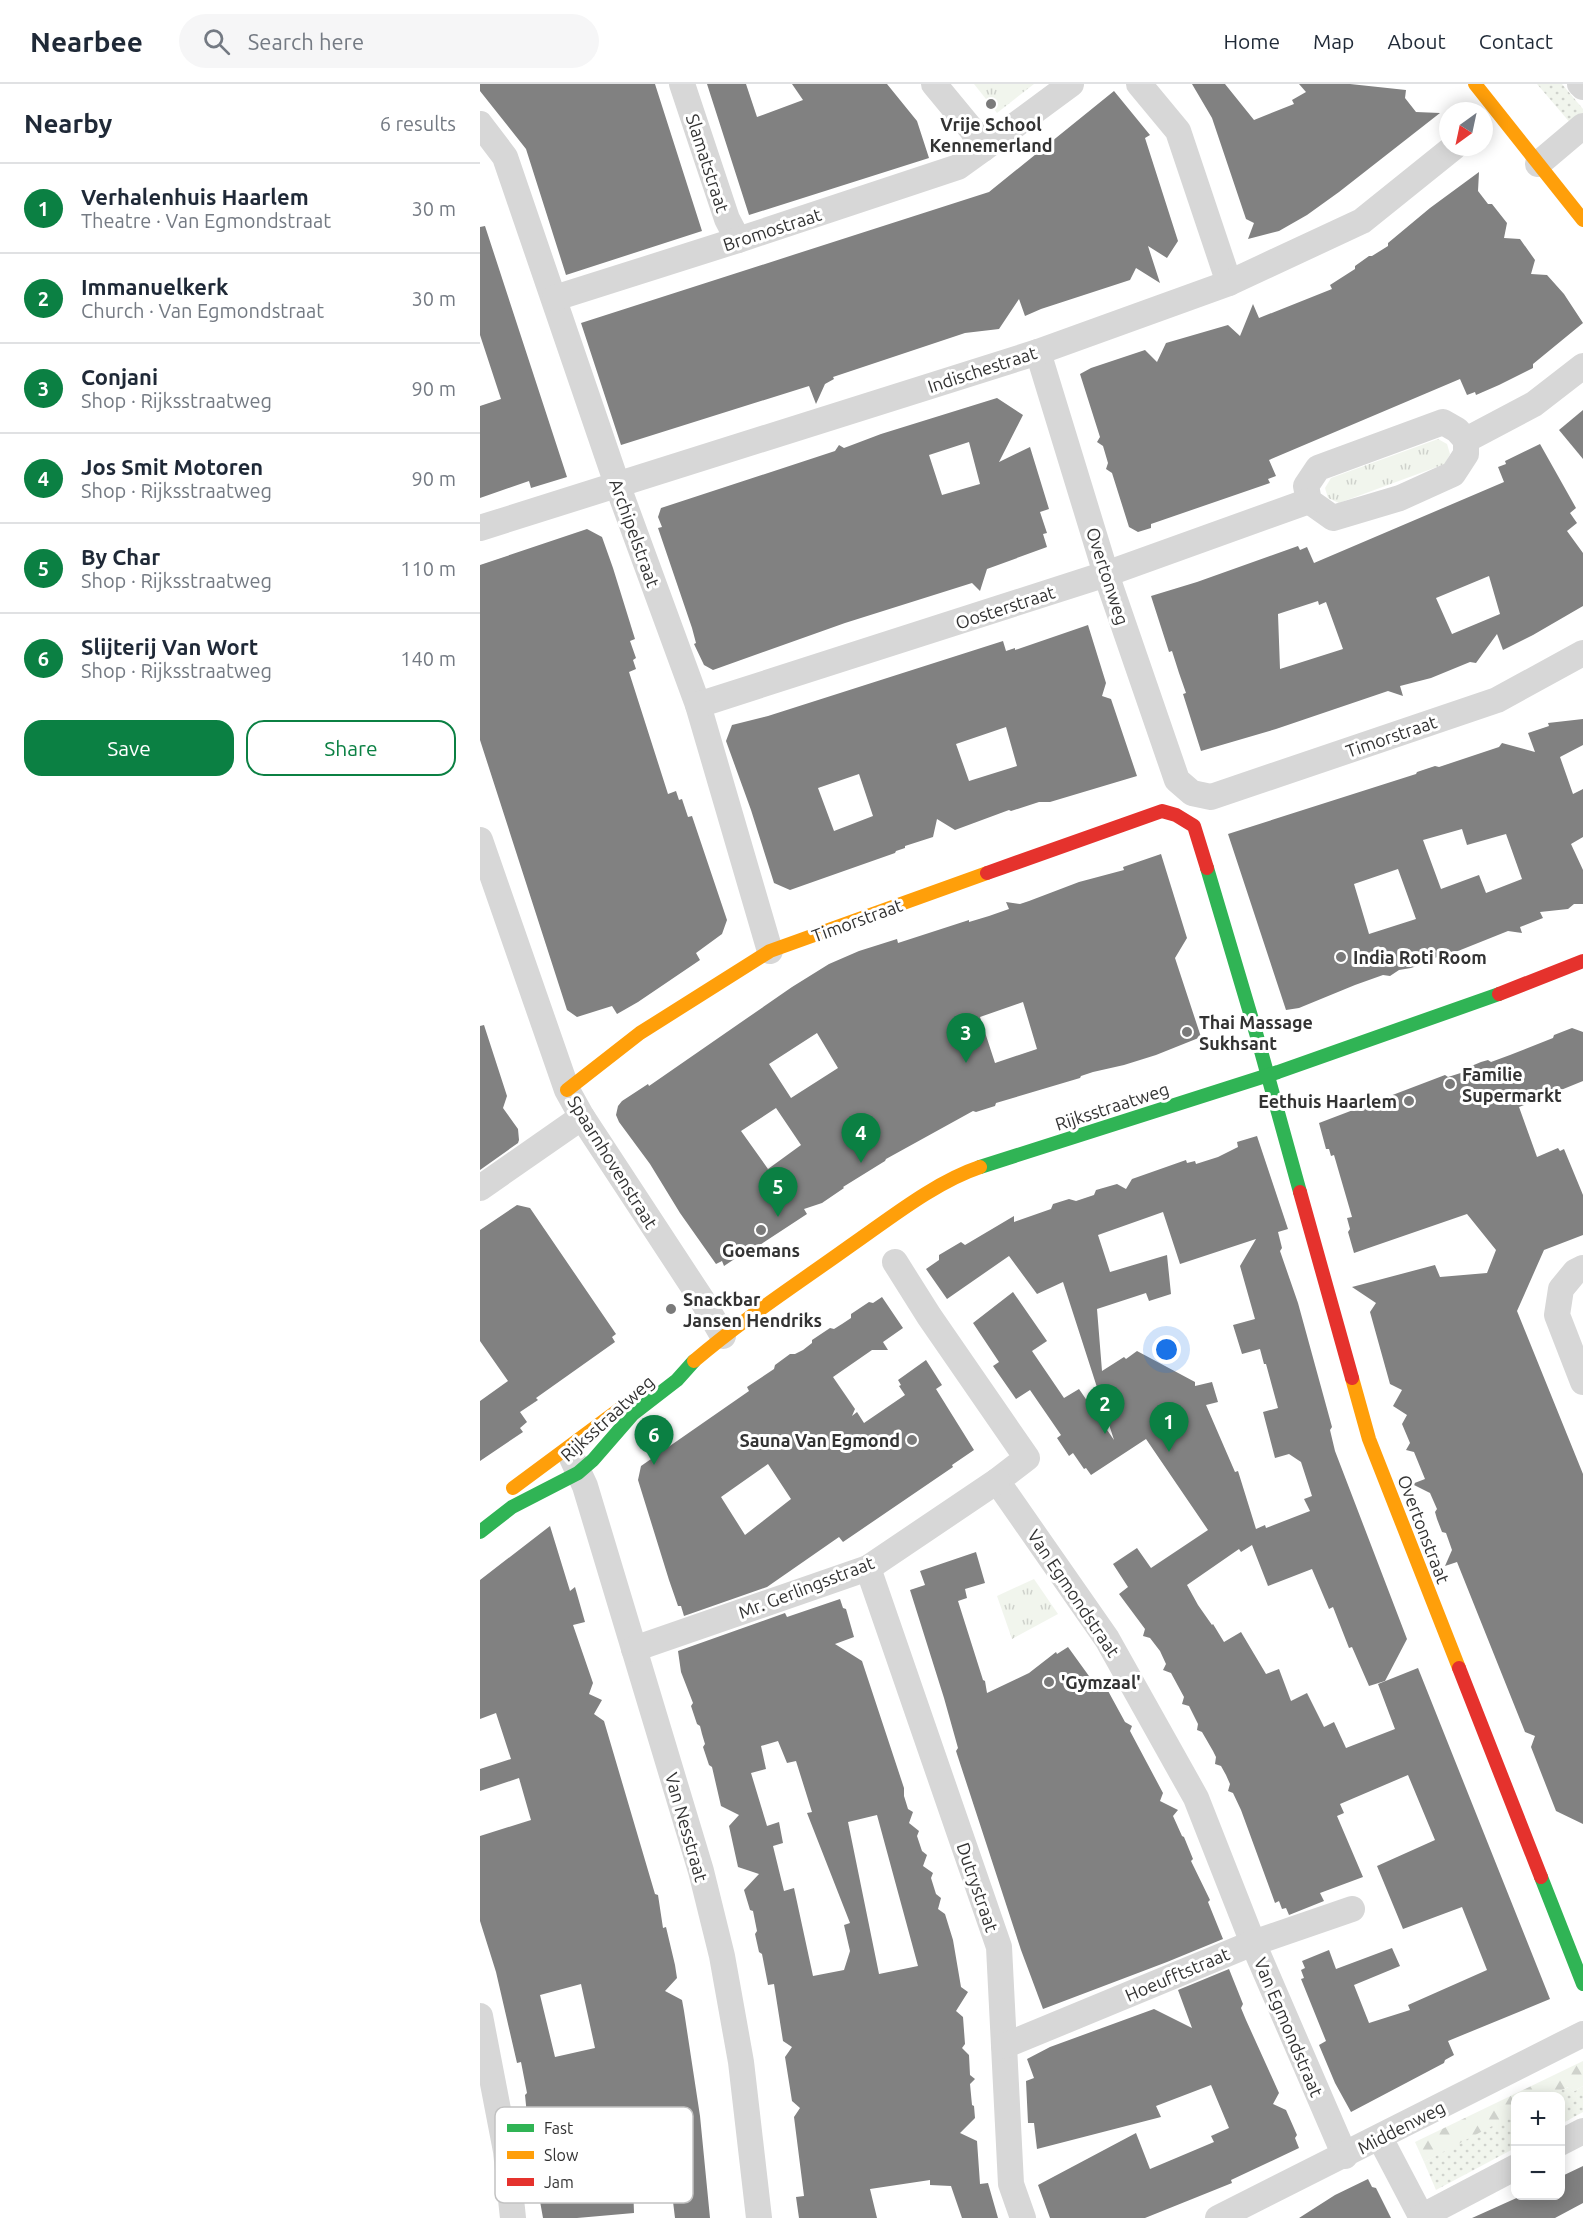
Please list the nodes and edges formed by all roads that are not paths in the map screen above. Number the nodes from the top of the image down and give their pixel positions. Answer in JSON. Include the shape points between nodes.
{"nodes":[{"id":1,"x":682,"y":84,"type":"edge"},
{"id":2,"x":934,"y":84,"type":"edge"},
{"id":3,"x":1071,"y":84,"type":"edge"},
{"id":4,"x":1139,"y":84,"type":"edge"},
{"id":5,"x":1475,"y":84,"type":"edge"},
{"id":6,"x":1580,"y":84,"type":"edge"},
{"id":7,"x":1583,"y":87,"type":"edge"},
{"id":8,"x":1483,"y":102,"type":"edge"},
{"id":9,"x":1493,"y":120,"type":"edge"},
{"id":10,"x":480,"y":124,"type":"edge"},
{"id":11,"x":1583,"y":126,"type":"edge"},
{"id":12,"x":983,"y":149,"type":"junction"},
{"id":13,"x":1443,"y":156,"type":"edge"},
{"id":14,"x":1538,"y":164,"type":"junction"},
{"id":15,"x":1583,"y":220,"type":"edge"},
{"id":16,"x":738,"y":240,"type":"junction"},
{"id":17,"x":1229,"y":283,"type":"junction"},
{"id":18,"x":555,"y":298,"type":"junction"},
{"id":19,"x":1038,"y":352,"type":"junction"},
{"id":20,"x":1583,"y":366,"type":"edge"},
{"id":21,"x":1466,"y":440,"type":"junction"},
{"id":22,"x":617,"y":484,"type":"junction"},
{"id":23,"x":1309,"y":501,"type":"junction"},
{"id":24,"x":480,"y":528,"type":"edge"},
{"id":25,"x":1106,"y":574,"type":"junction"},
{"id":26,"x":1583,"y":653,"type":"edge"},
{"id":27,"x":698,"y":705,"type":"junction"},
{"id":28,"x":1192,"y":793,"type":"joint"},
{"id":29,"x":480,"y":840,"type":"edge"},
{"id":30,"x":770,"y":951,"type":"junction"},
{"id":31,"x":1583,"y":961,"type":"edge"},
{"id":32,"x":1267,"y":1076,"type":"junction"},
{"id":33,"x":567,"y":1090,"type":"junction"},
{"id":34,"x":582,"y":1117,"type":"junction"},
{"id":35,"x":480,"y":1188,"type":"edge"},
{"id":36,"x":895,"y":1262,"type":"dead end"},
{"id":37,"x":1583,"y":1268,"type":"edge"},
{"id":38,"x":723,"y":1336,"type":"junction"},
{"id":39,"x":692,"y":1362,"type":"junction"},
{"id":40,"x":1583,"y":1382,"type":"edge"},
{"id":41,"x":567,"y":1447,"type":"junction"},
{"id":42,"x":578,"y":1473,"type":"junction"},
{"id":43,"x":997,"y":1481,"type":"junction"},
{"id":44,"x":504,"y":1495,"type":"dead end"},
{"id":45,"x":480,"y":1532,"type":"edge"},
{"id":46,"x":868,"y":1568,"type":"junction"},
{"id":47,"x":634,"y":1649,"type":"junction"},
{"id":48,"x":1352,"y":1909,"type":"dead end"},
{"id":49,"x":1253,"y":1943,"type":"junction"},
{"id":50,"x":1583,"y":1984,"type":"edge"},
{"id":51,"x":480,"y":2016,"type":"edge"},
{"id":52,"x":1583,"y":2034,"type":"edge"},
{"id":53,"x":1004,"y":2046,"type":"junction"},
{"id":54,"x":498,"y":2107,"type":"edge"},
{"id":55,"x":1583,"y":2131,"type":"edge"},
{"id":56,"x":1380,"y":2138,"type":"junction"},
{"id":57,"x":1565,"y":2140,"type":"edge"},
{"id":58,"x":1345,"y":2156,"type":"junction"},
{"id":59,"x":1511,"y":2169,"type":"edge"},
{"id":60,"x":511,"y":2203,"type":"edge"},
{"id":61,"x":1422,"y":2217,"type":"edge"},
{"id":62,"x":513,"y":2218,"type":"edge"},
{"id":63,"x":759,"y":2218,"type":"edge"},
{"id":64,"x":1023,"y":2218,"type":"edge"},
{"id":65,"x":1218,"y":2218,"type":"edge"}],
"edges":[{"from":1,"to":16,"type":"street","name":"Slamatstraat","via":[[727,219]]},
{"from":2,"to":12,"type":"street"},
{"from":3,"to":12,"type":"street","name":"Bromostraat"},
{"from":4,"to":17,"type":"street","via":[[1178,131]]},
{"from":5,"to":8,"type":"street"},
{"from":6,"to":7,"type":"street"},
{"from":9,"to":14,"type":"street"},
{"from":10,"to":18,"type":"street","name":"Archipelstraat","via":[[505,157]]},
{"from":11,"to":14,"type":"street"},
{"from":12,"to":16,"type":"street","name":"Bromostraat","via":[[958,167]]},
{"from":13,"to":17,"type":"street","name":"Indischestraat","via":[[1362,221]]},
{"from":14,"to":15,"type":"street"},
{"from":16,"to":18,"type":"street","name":"Bromostraat"},
{"from":17,"to":19,"type":"street","name":"Indischestraat"},
{"from":18,"to":22,"type":"street","name":"Archipelstraat"},
{"from":19,"to":22,"type":"street","name":"Indischestraat"},
{"from":19,"to":25,"type":"street","name":"Overtonweg"},
{"from":20,"to":21,"type":"street","via":[[1534,404]]},
{"from":21,"to":23,"type":"street","via":[[1466,454],[1453,474],[1400,498],[1334,518]]},
{"from":21,"to":23,"type":"street","via":[[1443,422],[1318,468],[1306,486]]},
{"from":22,"to":24,"type":"street","name":"Indischestraat"},
{"from":22,"to":27,"type":"street","name":"Archipelstraat"},
{"from":23,"to":25,"type":"street","name":"Oosterstraat"},
{"from":25,"to":27,"type":"street","name":"Oosterstraat"},
{"from":25,"to":28,"type":"street","name":"Overtonweg","via":[[1177,780]]},
{"from":26,"to":28,"type":"street","name":"Timorstraat","via":[[1497,700],[1211,798]]},
{"from":27,"to":30,"type":"street","name":"Archipelstraat"},
{"from":29,"to":33,"type":"street","name":"Spaarnhovenstraat"},
{"from":30,"to":32,"type":"street","name":"Timorstraat","via":[[1162,811],[1194,826]]},
{"from":30,"to":33,"type":"street","name":"Timorstraat","via":[[640,1033]]},
{"from":31,"to":32,"type":"street","name":"Rijksstraatweg"},
{"from":32,"to":38,"type":"street","name":"Rijksstraatweg","via":[[968,1171],[875,1229]]},
{"from":32,"to":50,"type":"street","name":"Overtonstraat","via":[[1369,1439]]},
{"from":33,"to":34,"type":"street","name":"Spaarnhovenstraat"},
{"from":34,"to":35,"type":"street"},
{"from":34,"to":38,"type":"street","name":"Spaarnhovenstraat"},
{"from":36,"to":43,"type":"street","via":[[1027,1458]]},
{"from":37,"to":40,"type":"street","via":[[1561,1289],[1557,1315]]},
{"from":38,"to":39,"type":"street","name":"Rijksstraatweg"},
{"from":39,"to":41,"type":"street","name":"Rijksstraatweg","via":[[670,1371]]},
{"from":39,"to":42,"type":"street","name":"Rijksstraatweg","via":[[677,1380],[633,1414]]},
{"from":41,"to":42,"type":"street","name":"Van Nesstraat"},
{"from":41,"to":44,"type":"street","name":"Rijksstraatweg"},
{"from":42,"to":45,"type":"street","name":"Rijksstraatweg","via":[[512,1507]]},
{"from":42,"to":47,"type":"street","name":"Van Nesstraat"},
{"from":43,"to":46,"type":"street","name":"Mr. Gerlingsstraat"},
{"from":43,"to":49,"type":"street","name":"Van Egmondstraat","via":[[1107,1640],[1196,1798]]},
{"from":46,"to":47,"type":"street","name":"Mr. Gerlingsstraat"},
{"from":46,"to":53,"type":"street","name":"Dutrystraat","via":[[999,1947]]},
{"from":47,"to":63,"type":"street","name":"Van Nesstraat","via":[[702,1871],[722,1956],[741,2062]]},
{"from":48,"to":49,"type":"street","name":"Hoeufftstraat"},
{"from":49,"to":53,"type":"street","name":"Hoeufftstraat"},
{"from":49,"to":58,"type":"street","name":"Van Egmondstraat"},
{"from":51,"to":54,"type":"street"},
{"from":52,"to":56,"type":"street","name":"Middenweg"},
{"from":53,"to":64,"type":"street","name":"Dutrystraat","via":[[1011,2184]]},
{"from":55,"to":57,"type":"street"},
{"from":56,"to":58,"type":"street","name":"Middenweg"},
{"from":56,"to":61,"type":"street"},
{"from":58,"to":65,"type":"street","name":"Middenweg"},
{"from":59,"to":61,"type":"street"},
{"from":60,"to":62,"type":"street"}]}
